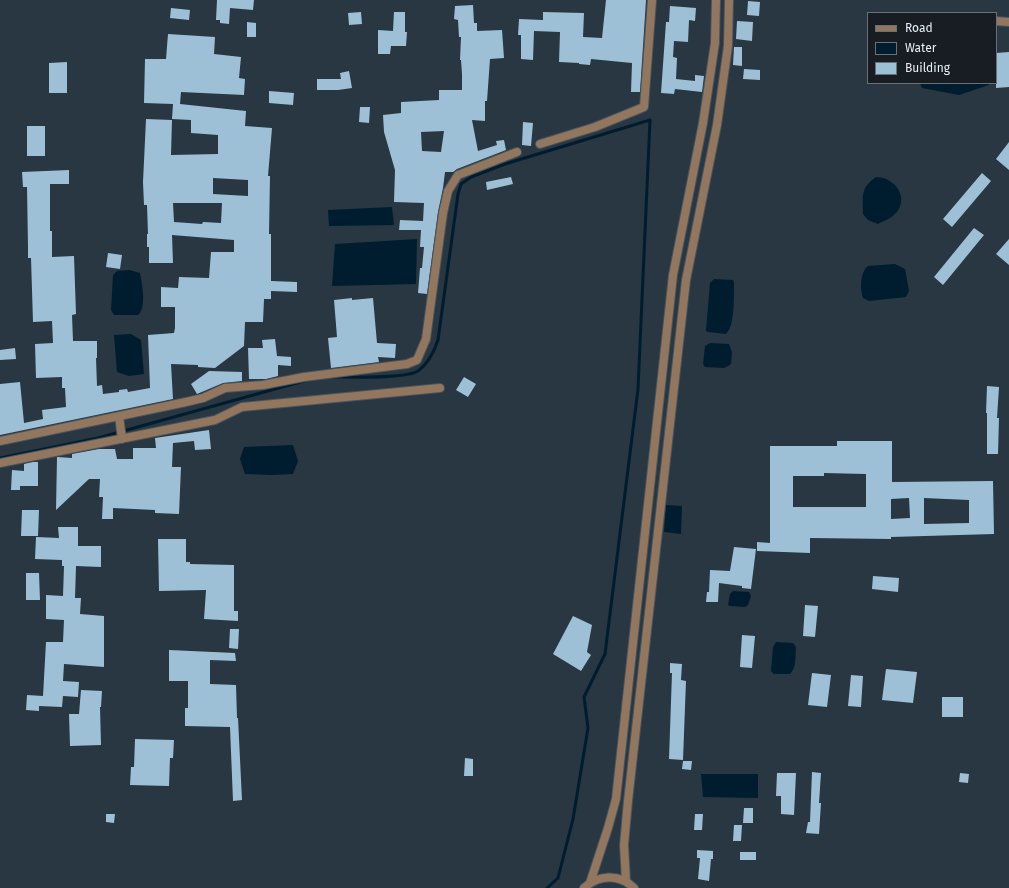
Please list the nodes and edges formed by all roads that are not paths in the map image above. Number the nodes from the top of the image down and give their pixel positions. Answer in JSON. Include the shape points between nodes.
{"nodes":[{"id":1,"x":652,"y":0,"type":"edge"},
{"id":2,"x":716,"y":0,"type":"edge"},
{"id":3,"x":729,"y":0,"type":"edge"},
{"id":4,"x":997,"y":21,"type":"edge"},
{"id":5,"x":1009,"y":22,"type":"edge"},
{"id":6,"x":540,"y":144,"type":"dead end"},
{"id":7,"x":517,"y":152,"type":"dead end"},
{"id":8,"x":440,"y":388,"type":"dead end"},
{"id":9,"x":119,"y":416,"type":"junction"},
{"id":10,"x":122,"y":439,"type":"junction"},
{"id":11,"x":0,"y":441,"type":"edge"},
{"id":12,"x":0,"y":463,"type":"edge"},
{"id":13,"x":626,"y":882,"type":"junction"},
{"id":14,"x":587,"y":885,"type":"edge"},
{"id":15,"x":634,"y":888,"type":"edge"}],
"edges":[{"from":1,"to":6,"type":"street","via":[[644,107],[595,127]]},
{"from":2,"to":14,"type":"street","via":[[715,43],[703,123],[673,274],[616,799]]},
{"from":3,"to":13,"type":"street","via":[[728,46],[717,125],[686,280],[628,801],[624,846]]},
{"from":4,"to":5,"type":"street"},
{"from":7,"to":9,"type":"street","via":[[458,175],[448,191],[426,339],[417,360],[407,364],[225,388],[203,398]]},
{"from":8,"to":10,"type":"street","via":[[242,407],[215,420]]},
{"from":9,"to":10,"type":"street"},
{"from":9,"to":11,"type":"street"},
{"from":10,"to":12,"type":"street"},
{"from":13,"to":14,"type":"street","via":[[611,877],[596,879]]},
{"from":13,"to":15,"type":"street"}]}
